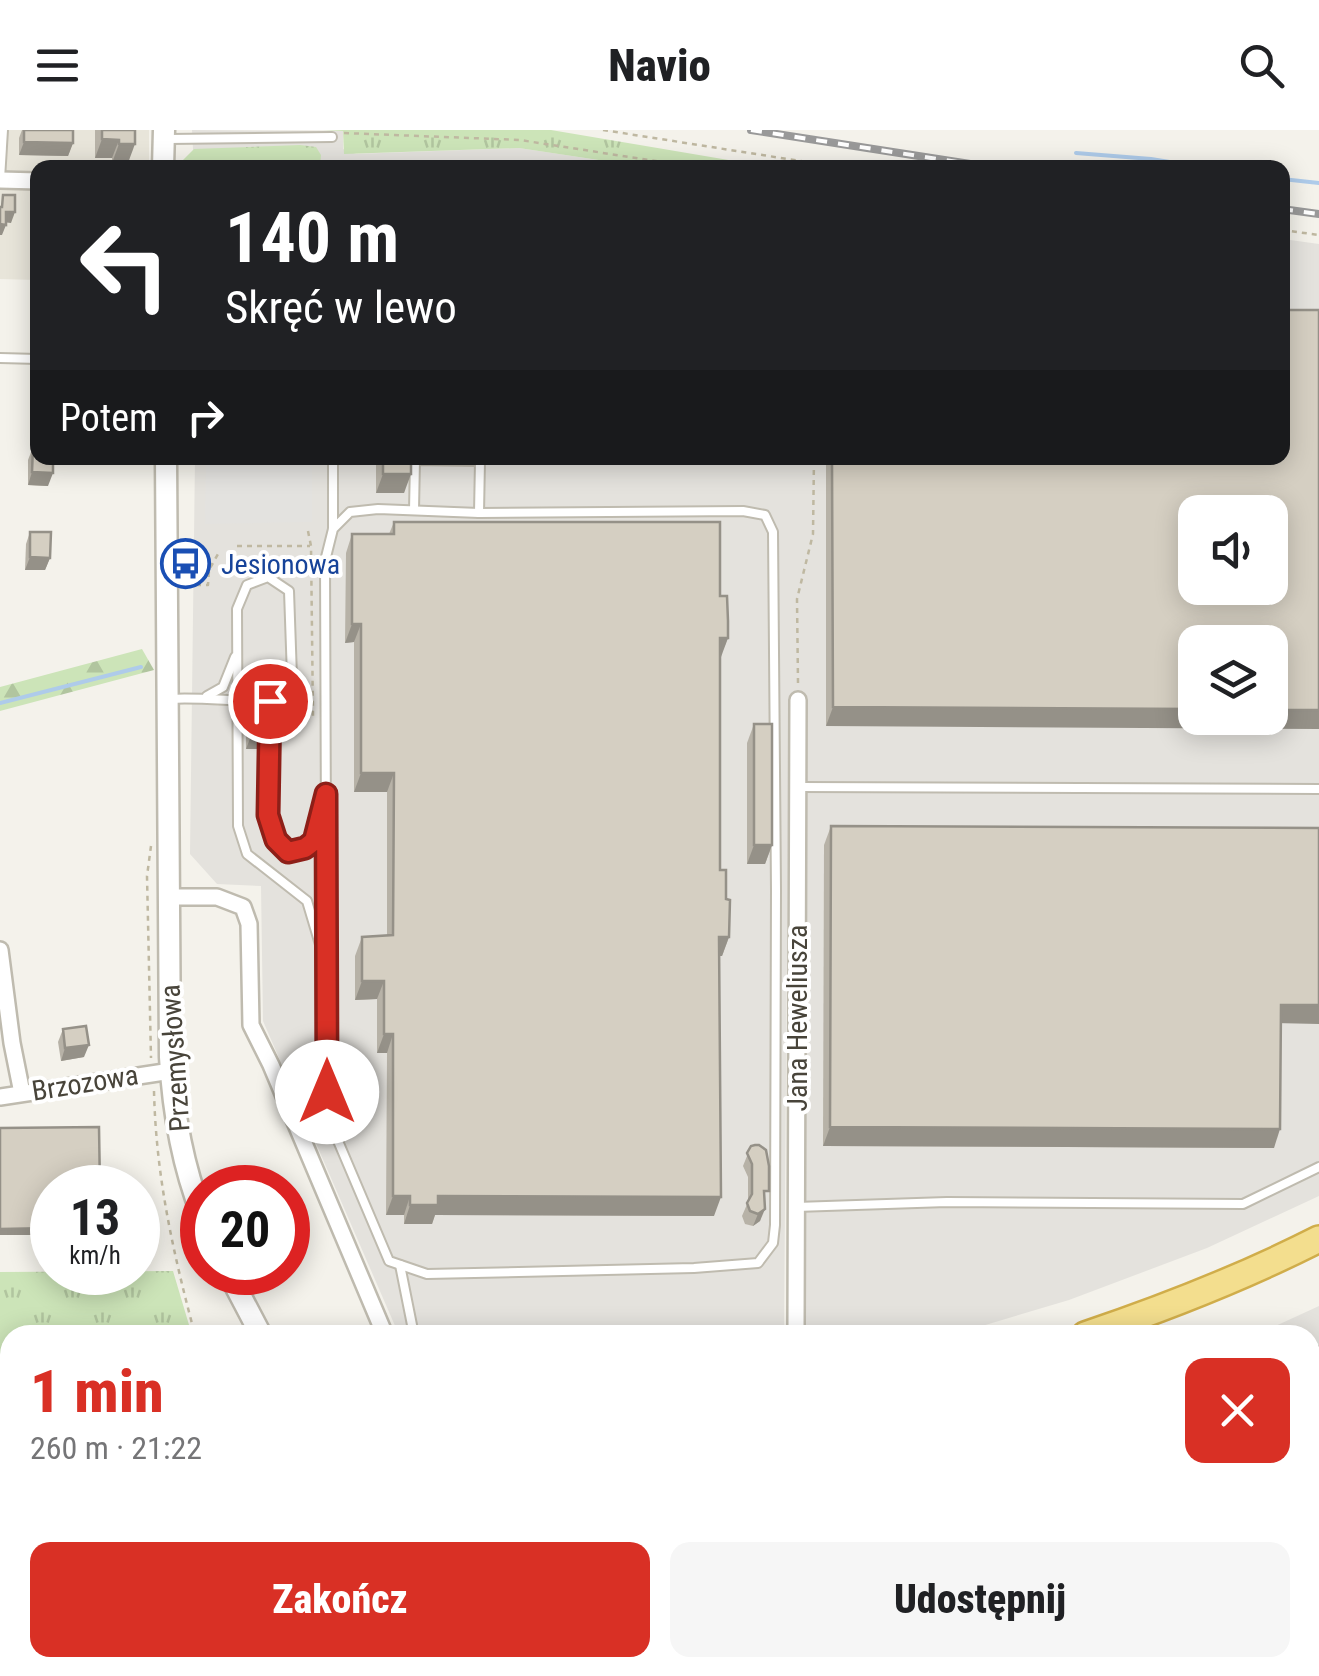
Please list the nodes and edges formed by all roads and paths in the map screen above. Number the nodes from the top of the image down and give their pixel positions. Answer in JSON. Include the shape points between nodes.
{"nodes":[{"id":1,"x":3,"y":130,"type":"edge"},
{"id":2,"x":242,"y":130,"type":"edge"},
{"id":3,"x":604,"y":130,"type":"edge"},
{"id":4,"x":312,"y":134,"type":"edge"},
{"id":5,"x":164,"y":135,"type":"edge"},
{"id":6,"x":332,"y":136,"type":"joint"},
{"id":7,"x":226,"y":138,"type":"junction"},
{"id":8,"x":649,"y":160,"type":"edge"},
{"id":9,"x":794,"y":160,"type":"edge"},
{"id":10,"x":0,"y":179,"type":"edge"},
{"id":11,"x":30,"y":181,"type":"edge"},
{"id":12,"x":1290,"y":231,"type":"edge"},
{"id":13,"x":1319,"y":235,"type":"edge"},
{"id":14,"x":0,"y":358,"type":"edge"},
{"id":15,"x":30,"y":359,"type":"edge"},
{"id":16,"x":166,"y":465,"type":"edge"},
{"id":17,"x":333,"y":465,"type":"edge"},
{"id":18,"x":415,"y":465,"type":"edge"},
{"id":19,"x":480,"y":465,"type":"edge"},
{"id":20,"x":814,"y":465,"type":"edge"},
{"id":21,"x":414,"y":510,"type":"junction"},
{"id":22,"x":479,"y":513,"type":"junction"},
{"id":23,"x":333,"y":530,"type":"junction"},
{"id":24,"x":308,"y":531,"type":"dead end"},
{"id":25,"x":236,"y":546,"type":"dead end"},
{"id":26,"x":312,"y":546,"type":"junction"},
{"id":27,"x":218,"y":554,"type":"dead end"},
{"id":28,"x":185,"y":585,"type":"dead end"},
{"id":29,"x":237,"y":653,"type":"junction"},
{"id":30,"x":205,"y":697,"type":"junction"},
{"id":31,"x":167,"y":699,"type":"junction"},
{"id":32,"x":798,"y":700,"type":"joint"},
{"id":33,"x":270,"y":701,"type":"junction"},
{"id":34,"x":237,"y":702,"type":"junction"},
{"id":35,"x":326,"y":716,"type":"junction"},
{"id":36,"x":798,"y":787,"type":"junction"},
{"id":37,"x":1319,"y":788,"type":"edge"},
{"id":38,"x":326,"y":794,"type":"junction"},
{"id":39,"x":170,"y":898,"type":"junction"},
{"id":40,"x":0,"y":950,"type":"edge"},
{"id":41,"x":327,"y":974,"type":"junction"},
{"id":42,"x":162,"y":1076,"type":"junction"},
{"id":43,"x":22,"y":1093,"type":"junction"},
{"id":44,"x":0,"y":1097,"type":"edge"},
{"id":45,"x":185,"y":1165,"type":"edge"},
{"id":46,"x":1319,"y":1167,"type":"edge"},
{"id":47,"x":796,"y":1207,"type":"junction"},
{"id":48,"x":1319,"y":1240,"type":"edge"},
{"id":49,"x":400,"y":1265,"type":"junction"},
{"id":50,"x":240,"y":1295,"type":"edge"},
{"id":51,"x":192,"y":1325,"type":"edge"},
{"id":52,"x":257,"y":1325,"type":"edge"},
{"id":53,"x":381,"y":1325,"type":"edge"},
{"id":54,"x":412,"y":1325,"type":"edge"},
{"id":55,"x":796,"y":1325,"type":"edge"},
{"id":56,"x":1112,"y":1325,"type":"edge"}],
"edges":[{"from":1,"to":10,"type":"lane"},
{"from":2,"to":7,"type":"lane"},
{"from":3,"to":9,"type":"path"},
{"from":4,"to":6,"type":"lane"},
{"from":4,"to":7,"type":"lane"},
{"from":5,"to":7,"type":"lane"},
{"from":6,"to":8,"type":"path","via":[[520,140]]},
{"from":10,"to":11,"type":"street"},
{"from":12,"to":13,"type":"path"},
{"from":14,"to":15,"type":"lane"},
{"from":16,"to":31,"type":"street"},
{"from":17,"to":23,"type":"lane"},
{"from":18,"to":21,"type":"lane"},
{"from":19,"to":22,"type":"lane"},
{"from":20,"to":32,"type":"path","via":[[813,534],[797,599]]},
{"from":21,"to":22,"type":"lane"},
{"from":21,"to":23,"type":"lane","via":[[350,512]]},
{"from":22,"to":49,"type":"lane","via":[[743,511],[765,516],[773,532],[773,1242],[758,1264],[734,1266],[427,1274]]},
{"from":23,"to":35,"type":"lane","via":[[325,560]]},
{"from":24,"to":26,"type":"path"},
{"from":25,"to":26,"type":"path"},
{"from":26,"to":35,"type":"path","via":[[313,716]]},
{"from":27,"to":28,"type":"path","via":[[208,585]]},
{"from":29,"to":30,"type":"lane","via":[[223,687]]},
{"from":29,"to":33,"type":"lane","via":[[236,609],[247,585],[268,578],[290,591],[292,677]]},
{"from":29,"to":34,"type":"lane"},
{"from":30,"to":31,"type":"lane"},
{"from":30,"to":34,"type":"lane"},
{"from":31,"to":39,"type":"street"},
{"from":32,"to":36,"type":"street","name":"Jana Heweliusza"},
{"from":33,"to":34,"type":"lane"},
{"from":33,"to":38,"type":"lane","via":[[268,815],[288,852],[314,841]]},
{"from":34,"to":41,"type":"lane","via":[[238,826],[247,854],[306,901]]},
{"from":35,"to":38,"type":"lane"},
{"from":36,"to":37,"type":"lane"},
{"from":36,"to":47,"type":"street","name":"Jana Heweliusza"},
{"from":38,"to":41,"type":"lane"},
{"from":39,"to":42,"type":"street","name":"Przemysłowa"},
{"from":39,"to":53,"type":"street","via":[[218,897],[243,907],[251,1025]]},
{"from":40,"to":43,"type":"street"},
{"from":41,"to":49,"type":"lane","via":[[327,1115],[389,1261]]},
{"from":42,"to":43,"type":"street","name":"Brzozowa"},
{"from":42,"to":45,"type":"street","name":"Przemysłowa"},
{"from":42,"to":51,"type":"path","via":[[156,1149]]},
{"from":43,"to":44,"type":"street","name":"Brzozowa"},
{"from":46,"to":47,"type":"lane","via":[[1244,1204]]},
{"from":47,"to":55,"type":"street","name":"Jana Heweliusza"},
{"from":48,"to":56,"type":"highway"},
{"from":49,"to":54,"type":"lane"},
{"from":50,"to":52,"type":"street"}]}
